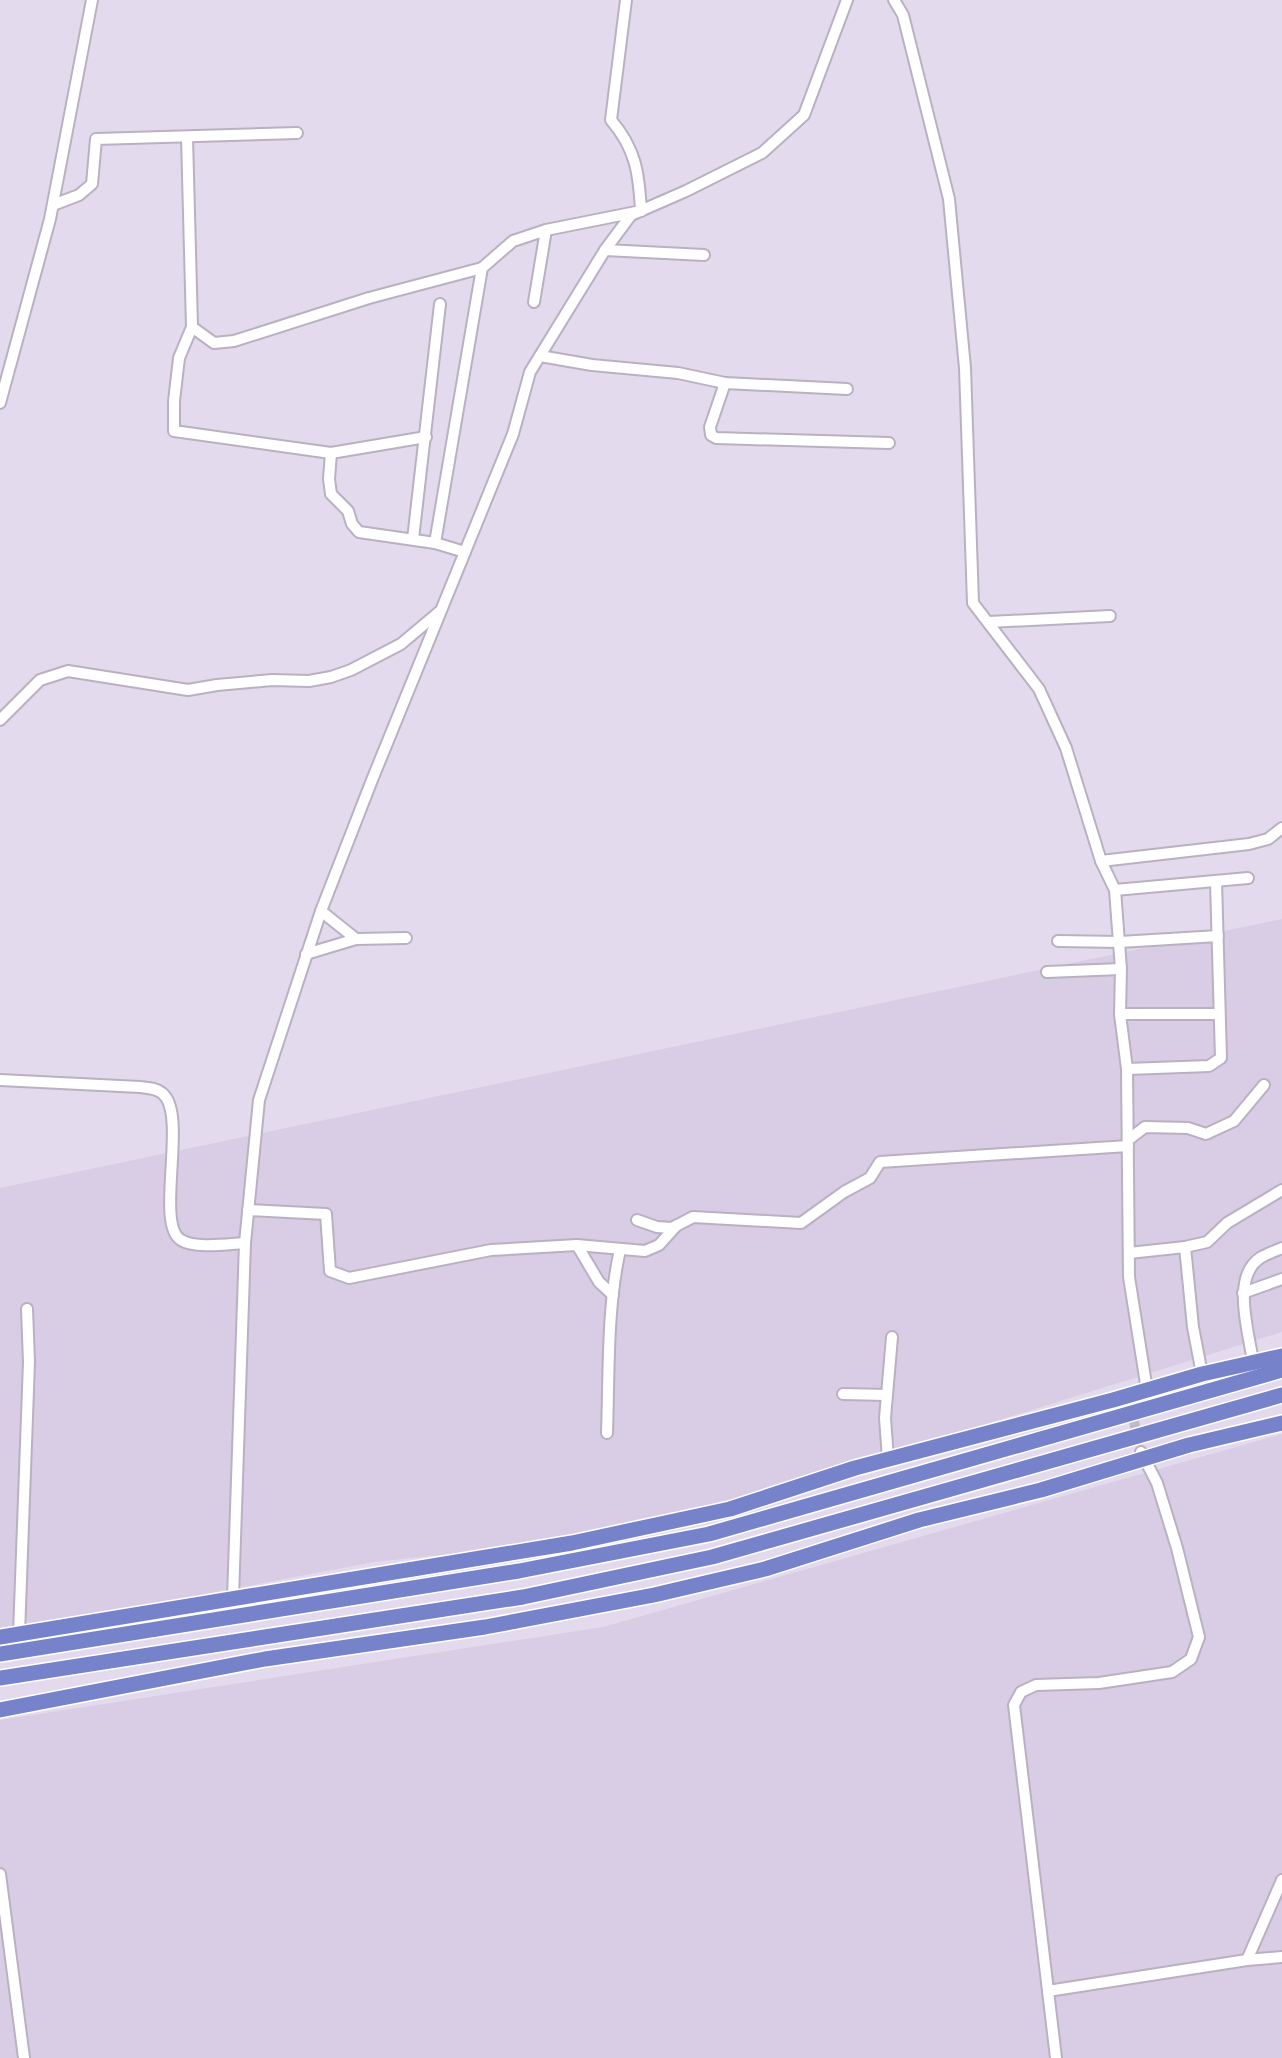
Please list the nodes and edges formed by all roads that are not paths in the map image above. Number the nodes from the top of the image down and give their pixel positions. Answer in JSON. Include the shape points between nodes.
{"nodes":[{"id":1,"x":92,"y":0,"type":"edge"},
{"id":2,"x":626,"y":0,"type":"edge"},
{"id":3,"x":847,"y":0,"type":"edge"},
{"id":4,"x":894,"y":0,"type":"edge"},
{"id":5,"x":297,"y":132,"type":"dead end"},
{"id":6,"x":188,"y":137,"type":"junction"},
{"id":7,"x":53,"y":205,"type":"junction"},
{"id":8,"x":641,"y":211,"type":"junction"},
{"id":9,"x":546,"y":230,"type":"junction"},
{"id":10,"x":605,"y":250,"type":"junction"},
{"id":11,"x":704,"y":255,"type":"dead end"},
{"id":12,"x":482,"y":268,"type":"junction"},
{"id":13,"x":534,"y":302,"type":"dead end"},
{"id":14,"x":440,"y":304,"type":"dead end"},
{"id":15,"x":192,"y":327,"type":"junction"},
{"id":16,"x":540,"y":356,"type":"junction"},
{"id":17,"x":725,"y":383,"type":"junction"},
{"id":18,"x":847,"y":389,"type":"dead end"},
{"id":19,"x":1,"y":399,"type":"edge"},
{"id":20,"x":426,"y":437,"type":"junction"},
{"id":21,"x":889,"y":443,"type":"dead end"},
{"id":22,"x":331,"y":453,"type":"junction"},
{"id":23,"x":413,"y":539,"type":"junction"},
{"id":24,"x":435,"y":543,"type":"junction"},
{"id":25,"x":465,"y":552,"type":"junction"},
{"id":26,"x":441,"y":610,"type":"junction"},
{"id":27,"x":1110,"y":616,"type":"dead end"},
{"id":28,"x":989,"y":622,"type":"junction"},
{"id":29,"x":0,"y":720,"type":"edge"},
{"id":30,"x":1282,"y":828,"type":"edge"},
{"id":31,"x":1101,"y":861,"type":"junction"},
{"id":32,"x":1248,"y":878,"type":"dead end"},
{"id":33,"x":1216,"y":881,"type":"junction"},
{"id":34,"x":1115,"y":890,"type":"junction"},
{"id":35,"x":321,"y":911,"type":"junction"},
{"id":36,"x":1218,"y":936,"type":"junction"},
{"id":37,"x":406,"y":938,"type":"dead end"},
{"id":38,"x":356,"y":939,"type":"junction"},
{"id":39,"x":1058,"y":941,"type":"dead end"},
{"id":40,"x":1120,"y":942,"type":"junction"},
{"id":41,"x":306,"y":954,"type":"junction"},
{"id":42,"x":1121,"y":969,"type":"junction"},
{"id":43,"x":1047,"y":972,"type":"dead end"},
{"id":44,"x":1120,"y":1014,"type":"junction"},
{"id":45,"x":1219,"y":1014,"type":"junction"},
{"id":46,"x":1127,"y":1069,"type":"junction"},
{"id":47,"x":0,"y":1080,"type":"edge"},
{"id":48,"x":1264,"y":1085,"type":"dead end"},
{"id":49,"x":1128,"y":1143,"type":"junction"},
{"id":50,"x":1282,"y":1190,"type":"edge"},
{"id":51,"x":248,"y":1210,"type":"junction"},
{"id":52,"x":637,"y":1220,"type":"dead end"},
{"id":53,"x":678,"y":1225,"type":"junction"},
{"id":54,"x":245,"y":1243,"type":"junction"},
{"id":55,"x":577,"y":1245,"type":"junction"},
{"id":56,"x":1185,"y":1247,"type":"junction"},
{"id":57,"x":1282,"y":1248,"type":"edge"},
{"id":58,"x":620,"y":1250,"type":"junction"},
{"id":59,"x":1129,"y":1253,"type":"junction"},
{"id":60,"x":1282,"y":1279,"type":"edge"},
{"id":61,"x":1243,"y":1293,"type":"junction"},
{"id":62,"x":613,"y":1295,"type":"junction"},
{"id":63,"x":27,"y":1309,"type":"dead end"},
{"id":64,"x":892,"y":1337,"type":"dead end"},
{"id":65,"x":1282,"y":1356,"type":"edge"},
{"id":66,"x":1253,"y":1362,"type":"junction"},
{"id":67,"x":1282,"y":1370,"type":"edge"},
{"id":68,"x":1202,"y":1374,"type":"junction"},
{"id":69,"x":1147,"y":1390,"type":"junction"},
{"id":70,"x":843,"y":1394,"type":"dead end"},
{"id":71,"x":887,"y":1395,"type":"junction"},
{"id":72,"x":1282,"y":1395,"type":"edge"},
{"id":73,"x":1282,"y":1423,"type":"edge"},
{"id":74,"x":607,"y":1433,"type":"dead end"},
{"id":75,"x":1143,"y":1455,"type":"junction"},
{"id":76,"x":888,"y":1459,"type":"junction"},
{"id":77,"x":233,"y":1598,"type":"junction"},
{"id":78,"x":323,"y":1628,"type":"junction"},
{"id":79,"x":19,"y":1634,"type":"junction"},
{"id":80,"x":0,"y":1637,"type":"edge"},
{"id":81,"x":326,"y":1650,"type":"junction"},
{"id":82,"x":0,"y":1654,"type":"edge"},
{"id":83,"x":0,"y":1678,"type":"edge"},
{"id":84,"x":0,"y":1710,"type":"edge"},
{"id":85,"x":0,"y":1874,"type":"edge"},
{"id":86,"x":1282,"y":1880,"type":"edge"},
{"id":87,"x":1282,"y":1957,"type":"edge"},
{"id":88,"x":1247,"y":1960,"type":"junction"},
{"id":89,"x":1048,"y":1991,"type":"junction"},
{"id":90,"x":24,"y":2058,"type":"edge"},
{"id":91,"x":1056,"y":2058,"type":"edge"}],
"edges":[{"from":1,"to":7,"type":"street"},
{"from":2,"to":8,"type":"street","via":[[611,120],[624,135],[634,158]]},
{"from":3,"to":8,"type":"street","via":[[804,115],[762,153]]},
{"from":4,"to":28,"type":"street","via":[[903,15],[949,199],[965,368],[973,603]]},
{"from":5,"to":6,"type":"street"},
{"from":6,"to":7,"type":"street","via":[[96,139],[92,184],[78,195]]},
{"from":6,"to":15,"type":"street"},
{"from":7,"to":19,"type":"street"},
{"from":8,"to":9,"type":"street"},
{"from":8,"to":10,"type":"street","via":[[631,215]]},
{"from":9,"to":12,"type":"street","via":[[513,241]]},
{"from":9,"to":13,"type":"street"},
{"from":10,"to":11,"type":"street"},
{"from":10,"to":16,"type":"street"},
{"from":12,"to":15,"type":"street","via":[[369,298],[234,341],[214,342]]},
{"from":12,"to":24,"type":"street"},
{"from":14,"to":20,"type":"street"},
{"from":15,"to":22,"type":"street","via":[[180,358],[174,431]]},
{"from":16,"to":17,"type":"street","via":[[678,373]]},
{"from":16,"to":25,"type":"street","via":[[530,372],[513,434]]},
{"from":17,"to":18,"type":"street"},
{"from":17,"to":21,"type":"street","via":[[710,427],[711,435],[717,438]]},
{"from":20,"to":22,"type":"street"},
{"from":20,"to":23,"type":"street"},
{"from":22,"to":23,"type":"street","via":[[331,494],[348,512],[359,532]]},
{"from":23,"to":24,"type":"street"},
{"from":24,"to":25,"type":"street"},
{"from":25,"to":26,"type":"street"},
{"from":26,"to":29,"type":"street","via":[[401,644],[331,677],[188,690],[68,671],[40,680]]},
{"from":26,"to":35,"type":"street"},
{"from":27,"to":28,"type":"street"},
{"from":28,"to":31,"type":"street","via":[[1040,689],[1066,748]]},
{"from":30,"to":31,"type":"street","via":[[1268,839],[1249,844]]},
{"from":31,"to":34,"type":"street"},
{"from":32,"to":33,"type":"street"},
{"from":33,"to":34,"type":"street"},
{"from":33,"to":36,"type":"street"},
{"from":34,"to":40,"type":"street"},
{"from":35,"to":38,"type":"street"},
{"from":35,"to":41,"type":"street"},
{"from":36,"to":40,"type":"street"},
{"from":36,"to":45,"type":"street"},
{"from":37,"to":38,"type":"street"},
{"from":38,"to":41,"type":"street"},
{"from":39,"to":40,"type":"street"},
{"from":40,"to":42,"type":"street"},
{"from":41,"to":51,"type":"street","via":[[259,1100]]},
{"from":42,"to":43,"type":"street"},
{"from":42,"to":44,"type":"street"},
{"from":44,"to":45,"type":"street"},
{"from":44,"to":46,"type":"street"},
{"from":45,"to":46,"type":"street","via":[[1221,1058],[1209,1066]]},
{"from":46,"to":49,"type":"street"},
{"from":47,"to":54,"type":"street","via":[[154,1088],[162,1093],[168,1099],[172,1122],[170,1211],[174,1234],[187,1243]]},
{"from":48,"to":49,"type":"street","via":[[1234,1121],[1206,1134],[1188,1128],[1144,1127]]},
{"from":49,"to":53,"type":"street","via":[[880,1162],[870,1178],[801,1223],[693,1217]]},
{"from":49,"to":59,"type":"street"},
{"from":50,"to":56,"type":"street","via":[[1227,1223],[1207,1242]]},
{"from":51,"to":54,"type":"street"},
{"from":51,"to":55,"type":"street","via":[[326,1214],[330,1271],[350,1278],[492,1250]]},
{"from":52,"to":53,"type":"street","via":[[657,1227]]},
{"from":53,"to":58,"type":"street","via":[[659,1245],[645,1251]]},
{"from":54,"to":77,"type":"street"},
{"from":55,"to":58,"type":"street"},
{"from":55,"to":62,"type":"street","via":[[599,1282]]},
{"from":56,"to":59,"type":"street"},
{"from":56,"to":68,"type":"street"},
{"from":57,"to":61,"type":"street","via":[[1259,1258],[1246,1273]]},
{"from":58,"to":62,"type":"street"},
{"from":59,"to":69,"type":"street","via":[[1129,1278]]},
{"from":60,"to":61,"type":"street"},
{"from":61,"to":66,"type":"street"},
{"from":62,"to":74,"type":"street"},
{"from":63,"to":79,"type":"street","via":[[29,1362]]},
{"from":64,"to":71,"type":"street"},
{"from":65,"to":66,"type":"highway"},
{"from":66,"to":68,"type":"highway"},
{"from":67,"to":82,"type":"highway","via":[[709,1534],[519,1571]]},
{"from":68,"to":69,"type":"highway"},
{"from":69,"to":76,"type":"highway","via":[[1129,1400]]},
{"from":70,"to":71,"type":"street"},
{"from":71,"to":76,"type":"street"},
{"from":72,"to":78,"type":"highway","via":[[712,1557],[523,1597]]},
{"from":73,"to":75,"type":"highway"},
{"from":75,"to":81,"type":"highway","via":[[1041,1490],[919,1520],[732,1577],[485,1627]]},
{"from":75,"to":89,"type":"street","via":[[1157,1483],[1199,1637],[1191,1659],[1172,1672],[1100,1683],[1036,1685],[1021,1692],[1014,1705]]},
{"from":76,"to":77,"type":"highway","via":[[730,1509],[572,1543]]},
{"from":77,"to":79,"type":"highway"},
{"from":78,"to":81,"type":"highway"},
{"from":78,"to":83,"type":"highway"},
{"from":79,"to":80,"type":"highway"},
{"from":81,"to":84,"type":"highway"},
{"from":85,"to":90,"type":"street"},
{"from":86,"to":88,"type":"street"},
{"from":87,"to":88,"type":"street"},
{"from":88,"to":89,"type":"street"},
{"from":89,"to":91,"type":"street"}]}
